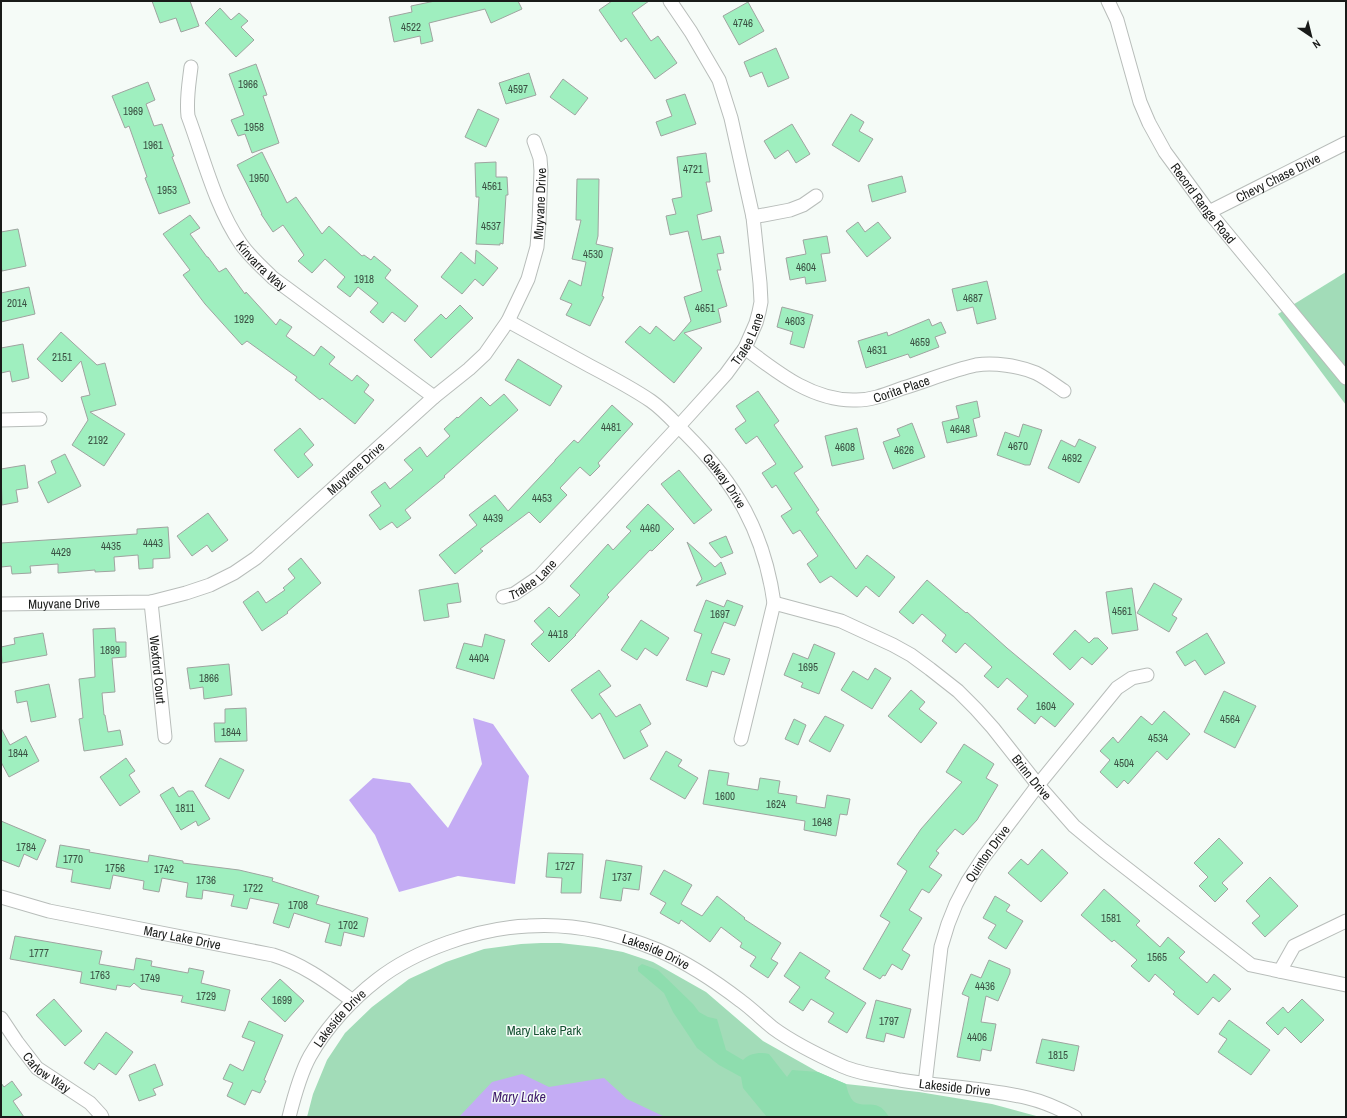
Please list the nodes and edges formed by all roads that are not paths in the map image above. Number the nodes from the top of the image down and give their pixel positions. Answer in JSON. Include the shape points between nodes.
{"nodes":[{"id":1,"x":670,"y":1,"type":"edge"},
{"id":2,"x":1108,"y":1,"type":"edge"},
{"id":3,"x":191,"y":67,"type":"dead end"},
{"id":4,"x":534,"y":141,"type":"dead end"},
{"id":5,"x":1346,"y":143,"type":"edge"},
{"id":6,"x":816,"y":196,"type":"dead end"},
{"id":7,"x":1209,"y":212,"type":"junction"},
{"id":8,"x":753,"y":218,"type":"junction"},
{"id":9,"x":508,"y":320,"type":"junction"},
{"id":10,"x":745,"y":348,"type":"junction"},
{"id":11,"x":1346,"y":378,"type":"edge"},
{"id":12,"x":1064,"y":391,"type":"dead end"},
{"id":13,"x":434,"y":397,"type":"junction"},
{"id":14,"x":40,"y":419,"type":"dead end"},
{"id":15,"x":1,"y":420,"type":"edge"},
{"id":16,"x":679,"y":426,"type":"junction"},
{"id":17,"x":503,"y":597,"type":"dead end"},
{"id":18,"x":152,"y":602,"type":"junction"},
{"id":19,"x":774,"y":602,"type":"junction"},
{"id":20,"x":1,"y":604,"type":"edge"},
{"id":21,"x":1147,"y":675,"type":"dead end"},
{"id":22,"x":165,"y":737,"type":"dead end"},
{"id":23,"x":741,"y":739,"type":"dead end"},
{"id":24,"x":1038,"y":785,"type":"junction"},
{"id":25,"x":1,"y":897,"type":"edge"},
{"id":26,"x":1346,"y":921,"type":"edge"},
{"id":27,"x":1280,"y":971,"type":"junction"},
{"id":28,"x":1346,"y":985,"type":"edge"},
{"id":29,"x":353,"y":1002,"type":"junction"},
{"id":30,"x":1,"y":1018,"type":"edge"},
{"id":31,"x":925,"y":1084,"type":"junction"},
{"id":32,"x":102,"y":1117,"type":"edge"},
{"id":33,"x":289,"y":1117,"type":"edge"},
{"id":34,"x":1075,"y":1117,"type":"edge"}],
"edges":[{"from":1,"to":8,"type":"street","name":"Tralee Lane","via":[[719,80],[731,118]]},
{"from":2,"to":7,"type":"street","name":"Record Range Road","via":[[1117,20],[1140,102],[1149,123],[1171,160]]},
{"from":3,"to":13,"type":"street","name":"Kinvarra Way","via":[[188,116],[218,202],[242,246],[273,278]]},
{"from":4,"to":9,"type":"street","name":"Muyvane Drive","via":[[541,171],[540,222],[528,279]]},
{"from":5,"to":7,"type":"street","name":"Chevy Chase Drive"},
{"from":6,"to":8,"type":"street","via":[[790,210]]},
{"from":7,"to":11,"type":"street","name":"Record Range Road"},
{"from":8,"to":10,"type":"street","name":"Tralee Lane","via":[[761,302],[756,323]]},
{"from":9,"to":13,"type":"street","name":"Muyvane Drive","via":[[485,354]]},
{"from":9,"to":16,"type":"street","name":"Galway Drive","via":[[628,386],[652,402]]},
{"from":10,"to":12,"type":"street","name":"Corita Place","via":[[805,389],[852,400],[876,397],[977,365],[1022,368]]},
{"from":10,"to":16,"type":"street","name":"Tralee Lane","via":[[726,374]]},
{"from":13,"to":18,"type":"street","name":"Muyvane Drive","via":[[256,558],[210,585]]},
{"from":14,"to":15,"type":"street"},
{"from":16,"to":17,"type":"street","name":"Tralee Lane","via":[[539,577],[514,594]]},
{"from":16,"to":19,"type":"street","name":"Galway Drive","via":[[729,483],[746,511],[759,539]]},
{"from":18,"to":20,"type":"street","name":"Muyvane Drive"},
{"from":18,"to":22,"type":"street","name":"Wexford Court"},
{"from":19,"to":23,"type":"street","name":"Galway Drive"},
{"from":19,"to":24,"type":"street","name":"Brinn Drive","via":[[841,621],[911,655],[958,691],[976,709]]},
{"from":21,"to":24,"type":"street","name":"Quinton Drive","via":[[1132,678],[1117,688]]},
{"from":24,"to":27,"type":"street","name":"Brinn Drive","via":[[1074,826],[1251,965]]},
{"from":24,"to":31,"type":"street","name":"Quinton Drive","via":[[968,881],[948,924],[940,955]]},
{"from":25,"to":29,"type":"street","name":"Mary Lake Drive","via":[[49,911],[273,955],[305,968]]},
{"from":26,"to":27,"type":"street","via":[[1294,946]]},
{"from":27,"to":28,"type":"street","name":"Brinn Drive"},
{"from":29,"to":31,"type":"street","name":"Lakeside Drive","via":[[369,986],[405,962],[457,939],[498,929],[527,926],[583,928],[626,938],[659,950],[690,966],[722,986],[773,1028],[842,1066],[865,1074]]},
{"from":29,"to":33,"type":"street","name":"Lakeside Drive","via":[[328,1028],[309,1058],[296,1090]]},
{"from":30,"to":32,"type":"street","name":"Carlow Way","via":[[37,1068],[90,1103]]},
{"from":31,"to":34,"type":"street","name":"Lakeside Drive","via":[[1028,1098],[1056,1107]]}]}
